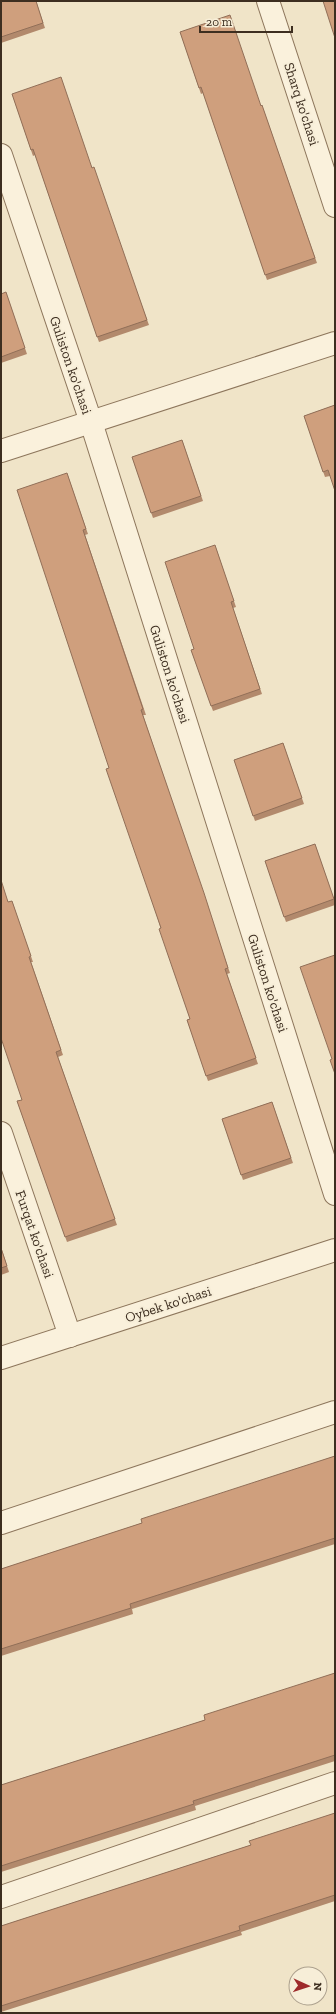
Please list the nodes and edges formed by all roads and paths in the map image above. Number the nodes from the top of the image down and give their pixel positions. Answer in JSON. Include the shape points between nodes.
{"nodes":[{"id":1,"x":268,"y":1,"type":"edge"},
{"id":2,"x":1,"y":155,"type":"edge"},
{"id":3,"x":335,"y":206,"type":"edge"},
{"id":4,"x":335,"y":343,"type":"edge"},
{"id":5,"x":90,"y":422,"type":"junction"},
{"id":6,"x":1,"y":451,"type":"edge"},
{"id":7,"x":1,"y":1133,"type":"edge"},
{"id":8,"x":335,"y":1194,"type":"edge"},
{"id":9,"x":335,"y":1250,"type":"edge"},
{"id":10,"x":70,"y":1336,"type":"junction"},
{"id":11,"x":1,"y":1358,"type":"edge"},
{"id":12,"x":335,"y":1412,"type":"edge"},
{"id":13,"x":1,"y":1523,"type":"edge"},
{"id":14,"x":335,"y":1783,"type":"edge"},
{"id":15,"x":1,"y":1897,"type":"edge"}],
"edges":[{"from":1,"to":3,"type":"street","name":"Sharq ko'chasi"},
{"from":2,"to":5,"type":"street","name":"Guliston ko'chasi"},
{"from":4,"to":5,"type":"street"},
{"from":5,"to":6,"type":"street"},
{"from":5,"to":8,"type":"street","name":"Guliston ko'chasi"},
{"from":7,"to":10,"type":"street","name":"Furqat ko'chasi"},
{"from":9,"to":10,"type":"street","name":"Oybek ko'chasi"},
{"from":10,"to":11,"type":"street","name":"Oybek ko'chasi"},
{"from":12,"to":13,"type":"street"},
{"from":14,"to":15,"type":"street"}]}
